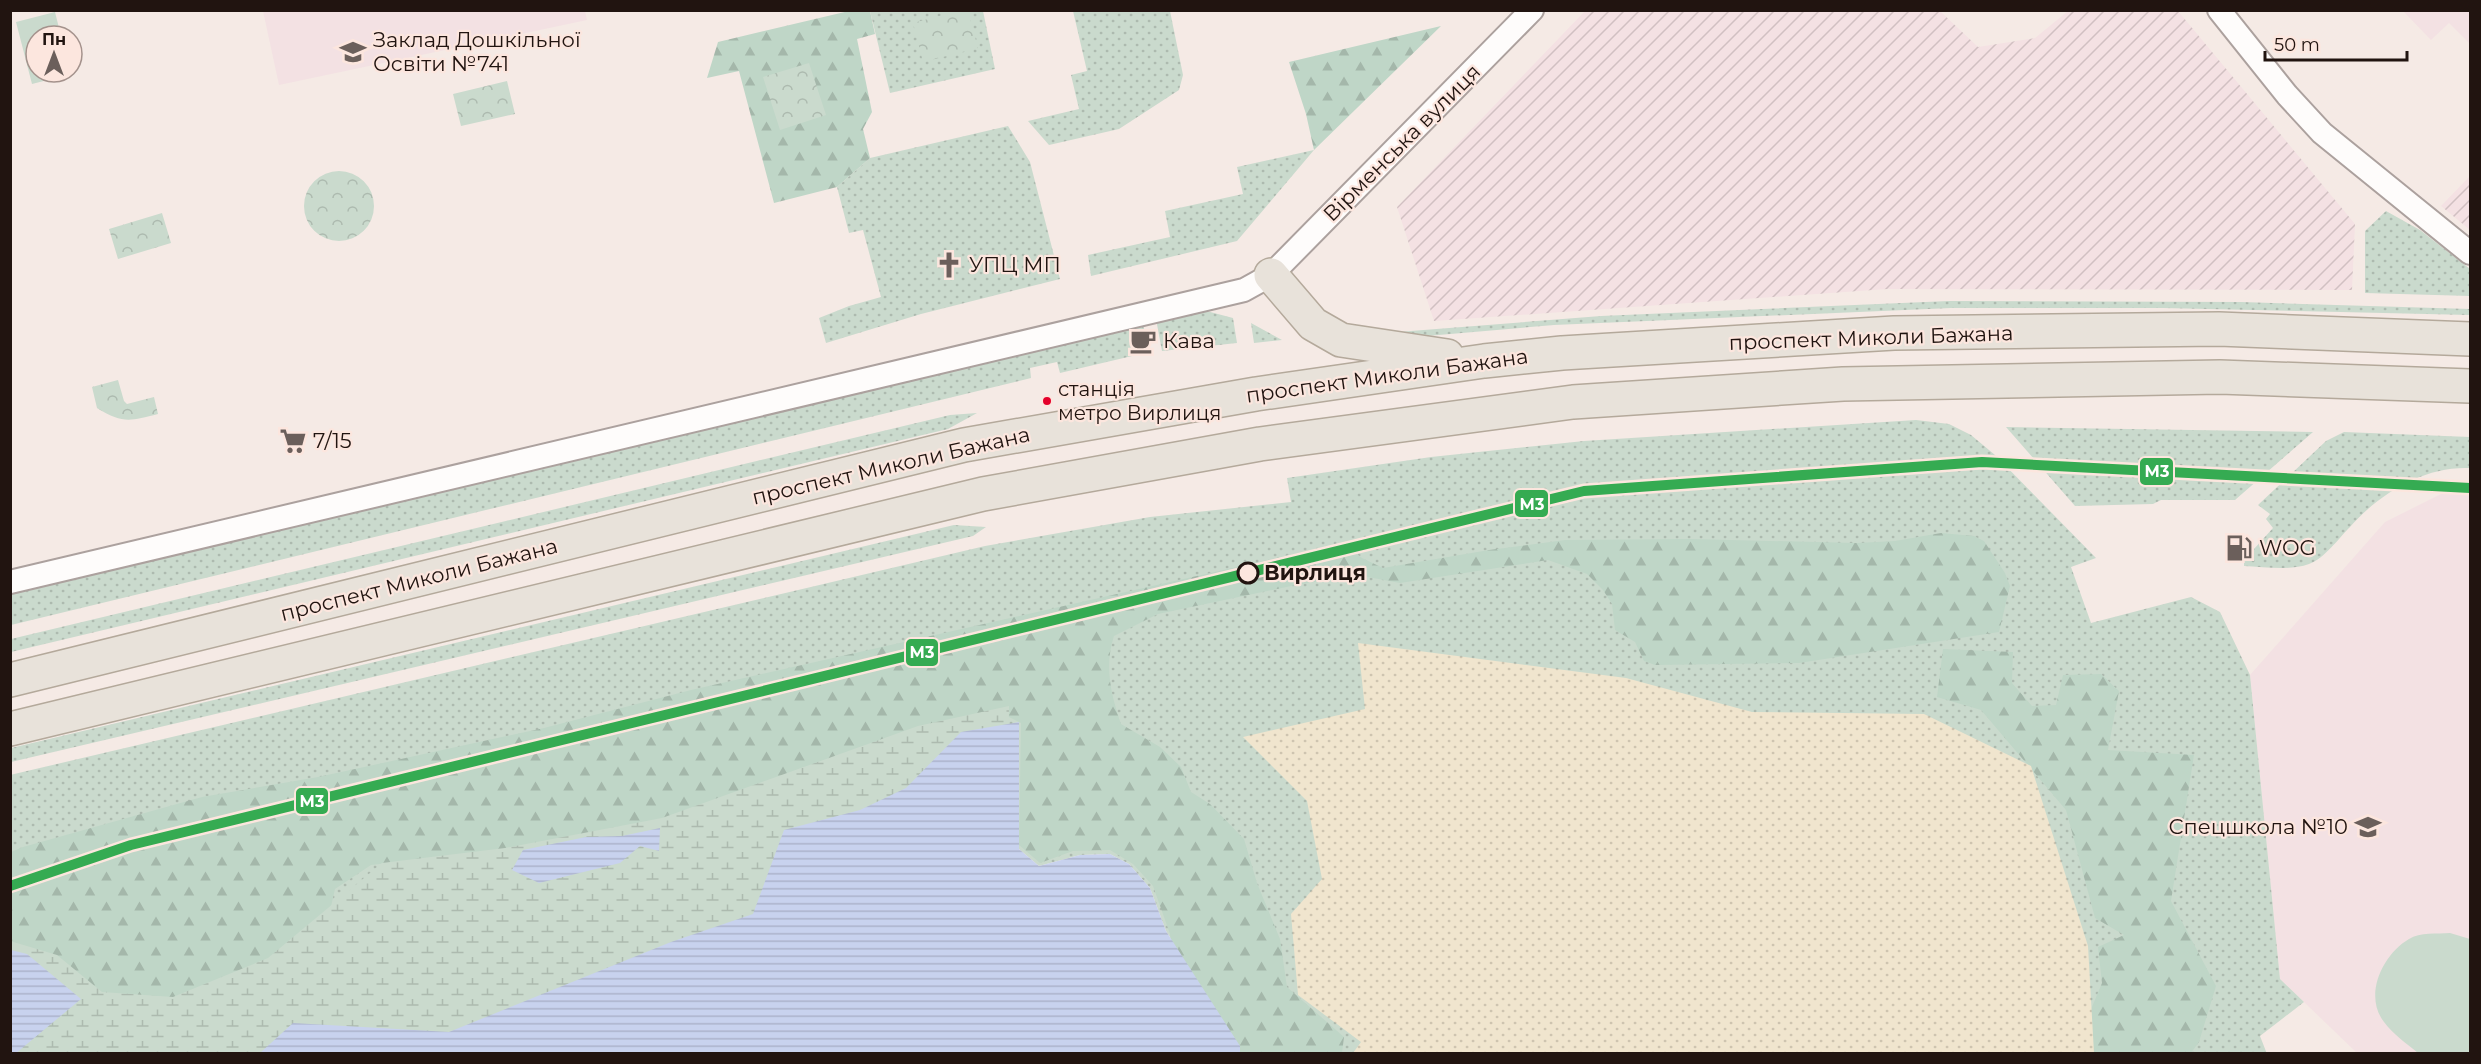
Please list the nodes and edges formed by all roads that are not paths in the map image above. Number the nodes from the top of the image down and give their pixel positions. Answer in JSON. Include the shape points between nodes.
{"nodes":[{"id":1,"x":1532,"y":10,"type":"edge"},
{"id":2,"x":2219,"y":10,"type":"edge"},
{"id":3,"x":2470,"y":253,"type":"edge"},
{"id":4,"x":1271,"y":275,"type":"junction"},
{"id":5,"x":2470,"y":339,"type":"edge"},
{"id":6,"x":1484,"y":361,"type":"junction"},
{"id":7,"x":2470,"y":386,"type":"edge"},
{"id":8,"x":10,"y":582,"type":"edge"},
{"id":9,"x":10,"y":680,"type":"edge"},
{"id":10,"x":10,"y":729,"type":"edge"}],
"edges":[{"from":1,"to":4,"type":"street","name":"Вірменська вулиця"},
{"from":2,"to":3,"type":"street","via":[[2322,133]]},
{"from":4,"to":6,"type":"highway","via":[[1313,324],[1341,340]]},
{"from":4,"to":8,"type":"street","via":[[1244,290]]},
{"from":5,"to":6,"type":"highway","name":"проспект Миколи Бажана","via":[[2219,329],[1894,333]]},
{"from":6,"to":9,"type":"highway","name":"проспект Миколи Бажана","via":[[1256,394],[964,445]]},
{"from":7,"to":10,"type":"highway","via":[[2220,377],[1842,384],[1573,402],[1260,444],[983,494]]}]}
